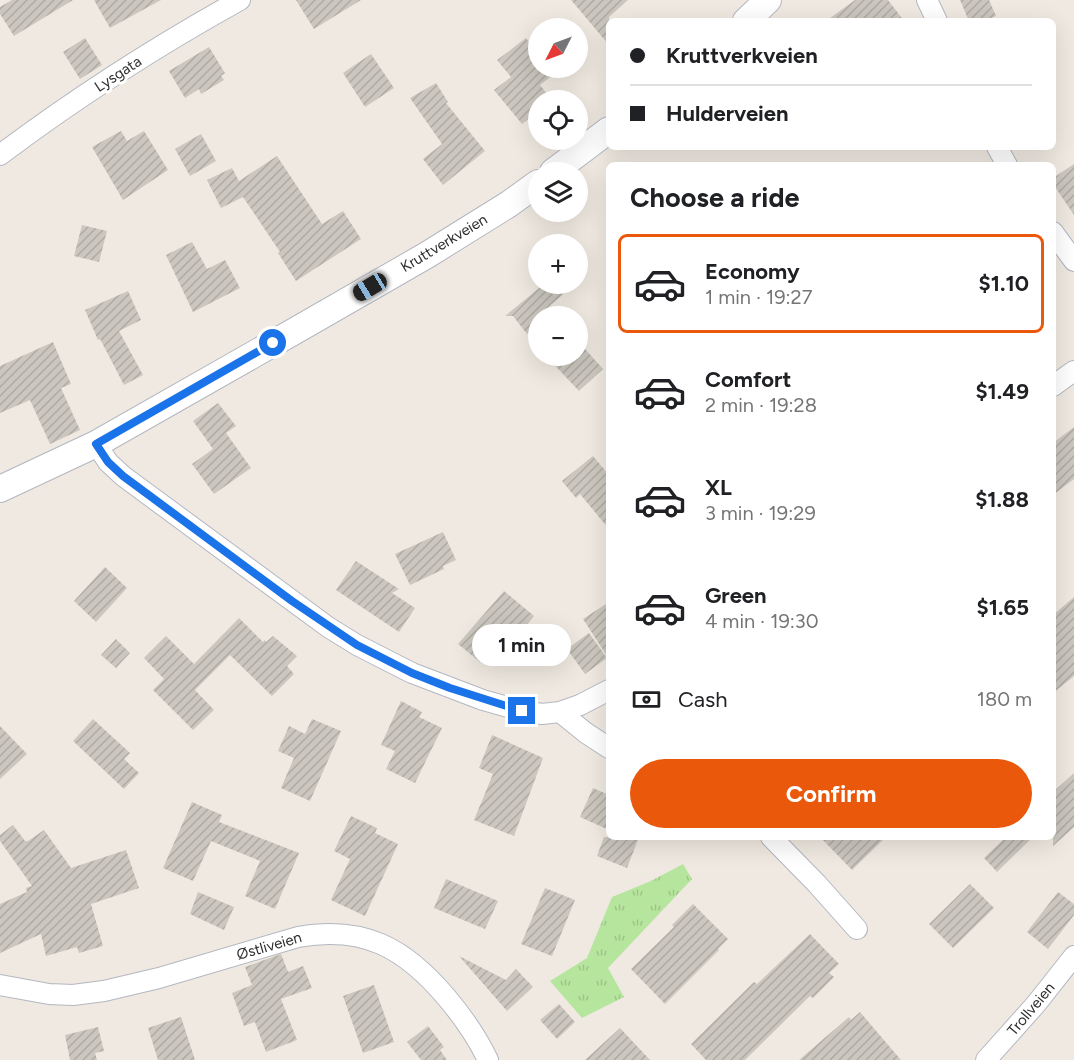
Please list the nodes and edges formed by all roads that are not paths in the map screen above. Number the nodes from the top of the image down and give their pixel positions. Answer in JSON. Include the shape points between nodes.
{"nodes":[{"id":1,"x":240,"y":0,"type":"edge"},
{"id":2,"x":768,"y":0,"type":"edge"},
{"id":3,"x":927,"y":0,"type":"edge"},
{"id":4,"x":749,"y":18,"type":"edge"},
{"id":5,"x":935,"y":18,"type":"edge"},
{"id":6,"x":606,"y":132,"type":"edge"},
{"id":7,"x":0,"y":155,"type":"edge"},
{"id":8,"x":566,"y":162,"type":"edge"},
{"id":9,"x":528,"y":190,"type":"edge"},
{"id":10,"x":1056,"y":236,"type":"edge"},
{"id":11,"x":1074,"y":261,"type":"edge"},
{"id":12,"x":1074,"y":371,"type":"edge"},
{"id":13,"x":1056,"y":384,"type":"edge"},
{"id":14,"x":96,"y":444,"type":"junction"},
{"id":15,"x":0,"y":489,"type":"edge"},
{"id":16,"x":606,"y":692,"type":"edge"},
{"id":17,"x":560,"y":712,"type":"junction"},
{"id":18,"x":606,"y":746,"type":"edge"},
{"id":19,"x":774,"y":840,"type":"edge"},
{"id":20,"x":857,"y":929,"type":"dead end"},
{"id":21,"x":1074,"y":956,"type":"edge"},
{"id":22,"x":0,"y":985,"type":"edge"},
{"id":23,"x":488,"y":1060,"type":"edge"},
{"id":24,"x":986,"y":1060,"type":"edge"}],
"edges":[{"from":1,"to":7,"type":"street","name":"Lysgata","via":[[120,72]]},
{"from":2,"to":4,"type":"street"},
{"from":3,"to":5,"type":"street"},
{"from":6,"to":8,"type":"street"},
{"from":9,"to":14,"type":"street","name":"Kruttverkveien","via":[[427,255]]},
{"from":10,"to":11,"type":"street"},
{"from":12,"to":13,"type":"street"},
{"from":14,"to":15,"type":"street","name":"Kruttverkveien"},
{"from":14,"to":17,"type":"street","via":[[123,476],[357,645],[412,673],[483,700],[522,711]]},
{"from":16,"to":17,"type":"street"},
{"from":17,"to":18,"type":"street"},
{"from":19,"to":20,"type":"street"},
{"from":21,"to":24,"type":"street","name":"Trollveien"},
{"from":22,"to":23,"type":"street","name":"Østliveien","via":[[49,994],[104,991],[298,937],[341,933],[387,947],[426,974],[462,1016]]}]}
